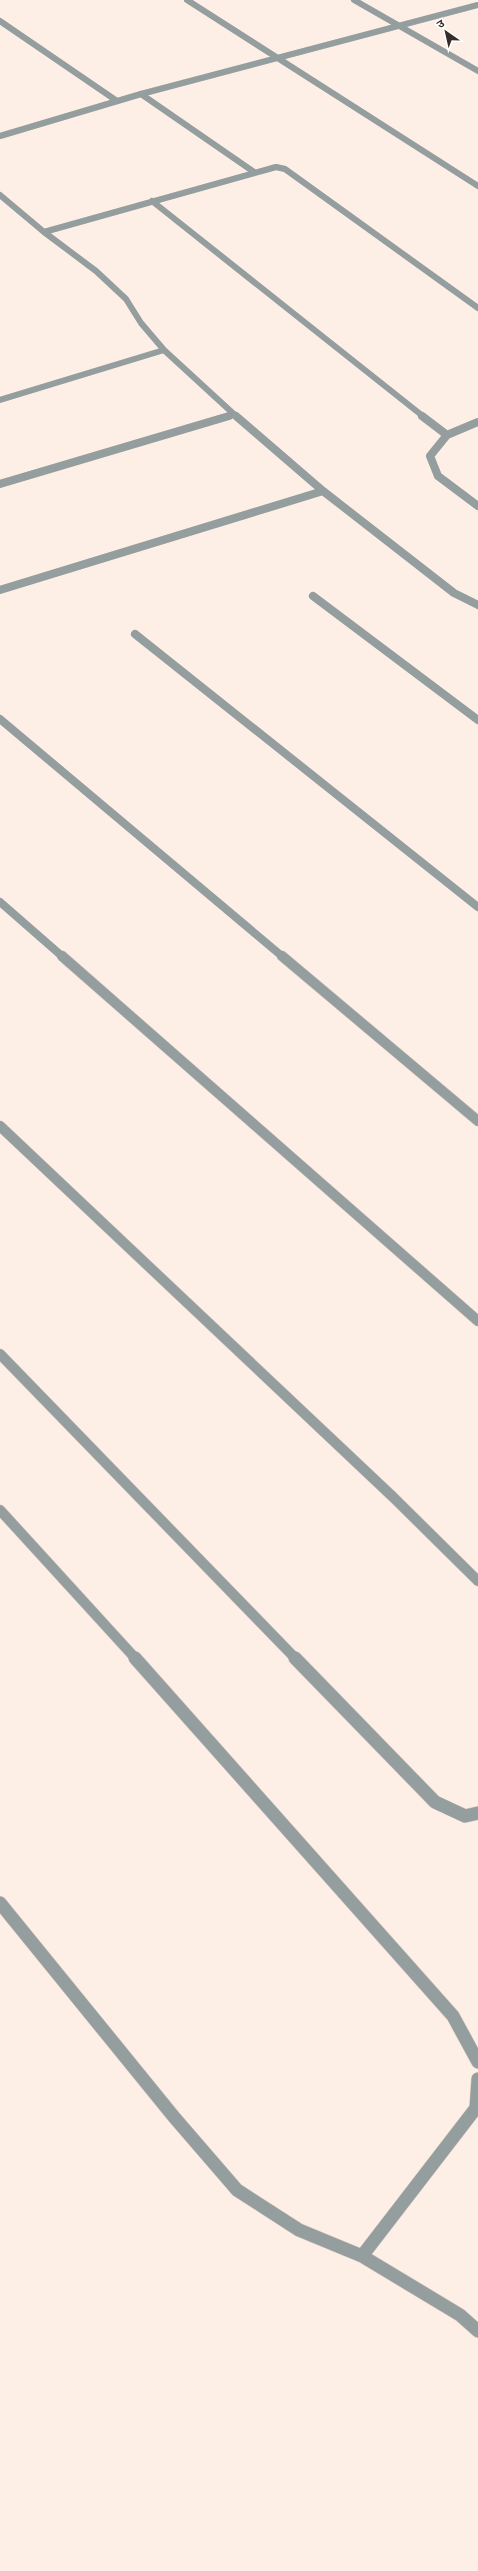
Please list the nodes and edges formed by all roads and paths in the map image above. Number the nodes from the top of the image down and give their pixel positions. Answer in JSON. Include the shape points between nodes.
{"nodes":[{"id":1,"x":187,"y":0,"type":"edge"},
{"id":2,"x":354,"y":0,"type":"edge"},
{"id":3,"x":478,"y":5,"type":"edge"},
{"id":4,"x":0,"y":21,"type":"edge"},
{"id":5,"x":400,"y":27,"type":"junction"},
{"id":6,"x":281,"y":58,"type":"junction"},
{"id":7,"x":478,"y":71,"type":"edge"},
{"id":8,"x":141,"y":94,"type":"junction"},
{"id":9,"x":116,"y":101,"type":"junction"},
{"id":10,"x":0,"y":136,"type":"edge"},
{"id":11,"x":254,"y":172,"type":"junction"},
{"id":12,"x":478,"y":186,"type":"edge"},
{"id":13,"x":0,"y":195,"type":"edge"},
{"id":14,"x":152,"y":202,"type":"junction"},
{"id":15,"x":44,"y":232,"type":"junction"},
{"id":16,"x":478,"y":308,"type":"edge"},
{"id":17,"x":164,"y":350,"type":"junction"},
{"id":18,"x":0,"y":400,"type":"edge"},
{"id":19,"x":234,"y":414,"type":"junction"},
{"id":20,"x":478,"y":422,"type":"edge"},
{"id":21,"x":447,"y":435,"type":"junction"},
{"id":22,"x":0,"y":484,"type":"edge"},
{"id":23,"x":323,"y":491,"type":"junction"},
{"id":24,"x":478,"y":506,"type":"edge"},
{"id":25,"x":0,"y":590,"type":"edge"},
{"id":26,"x":313,"y":596,"type":"dead end"},
{"id":27,"x":478,"y":605,"type":"edge"},
{"id":28,"x":135,"y":634,"type":"dead end"},
{"id":29,"x":0,"y":719,"type":"edge"},
{"id":30,"x":478,"y":720,"type":"edge"},
{"id":31,"x":0,"y":902,"type":"edge"},
{"id":32,"x":478,"y":907,"type":"edge"},
{"id":33,"x":478,"y":1121,"type":"edge"},
{"id":34,"x":0,"y":1126,"type":"edge"},
{"id":35,"x":478,"y":1321,"type":"edge"},
{"id":36,"x":0,"y":1354,"type":"edge"},
{"id":37,"x":0,"y":1510,"type":"edge"},
{"id":38,"x":478,"y":1581,"type":"edge"},
{"id":39,"x":478,"y":1813,"type":"edge"},
{"id":40,"x":0,"y":1903,"type":"edge"},
{"id":41,"x":478,"y":2062,"type":"edge"},
{"id":42,"x":478,"y":2079,"type":"edge"},
{"id":43,"x":362,"y":2256,"type":"junction"},
{"id":44,"x":478,"y":2331,"type":"edge"}],
"edges":[{"from":1,"to":6,"type":"street"},
{"from":2,"to":5,"type":"street"},
{"from":3,"to":5,"type":"street"},
{"from":4,"to":9,"type":"street"},
{"from":5,"to":6,"type":"street"},
{"from":5,"to":7,"type":"street"},
{"from":6,"to":8,"type":"street"},
{"from":6,"to":12,"type":"street"},
{"from":8,"to":9,"type":"street"},
{"from":8,"to":11,"type":"street"},
{"from":9,"to":10,"type":"street"},
{"from":11,"to":14,"type":"street"},
{"from":11,"to":16,"type":"street","via":[[276,167],[285,169]]},
{"from":13,"to":15,"type":"street"},
{"from":14,"to":15,"type":"street"},
{"from":14,"to":21,"type":"street"},
{"from":15,"to":17,"type":"street","via":[[96,271],[126,299],[140,323]]},
{"from":17,"to":18,"type":"street"},
{"from":17,"to":19,"type":"street"},
{"from":19,"to":22,"type":"street"},
{"from":19,"to":23,"type":"street"},
{"from":20,"to":21,"type":"street"},
{"from":21,"to":24,"type":"street","via":[[430,456],[438,476]]},
{"from":23,"to":25,"type":"street"},
{"from":23,"to":27,"type":"street","via":[[454,593]]},
{"from":26,"to":30,"type":"street"},
{"from":28,"to":32,"type":"street"},
{"from":29,"to":33,"type":"street"},
{"from":31,"to":35,"type":"street"},
{"from":34,"to":38,"type":"street","via":[[393,1497]]},
{"from":36,"to":39,"type":"street","via":[[435,1802],[464,1816]]},
{"from":37,"to":41,"type":"street","via":[[58,1571],[453,2016]]},
{"from":40,"to":43,"type":"street","via":[[174,2117],[237,2190],[299,2230]]},
{"from":42,"to":43,"type":"street","via":[[476,2108]]},
{"from":43,"to":44,"type":"street","via":[[460,2315]]}]}
